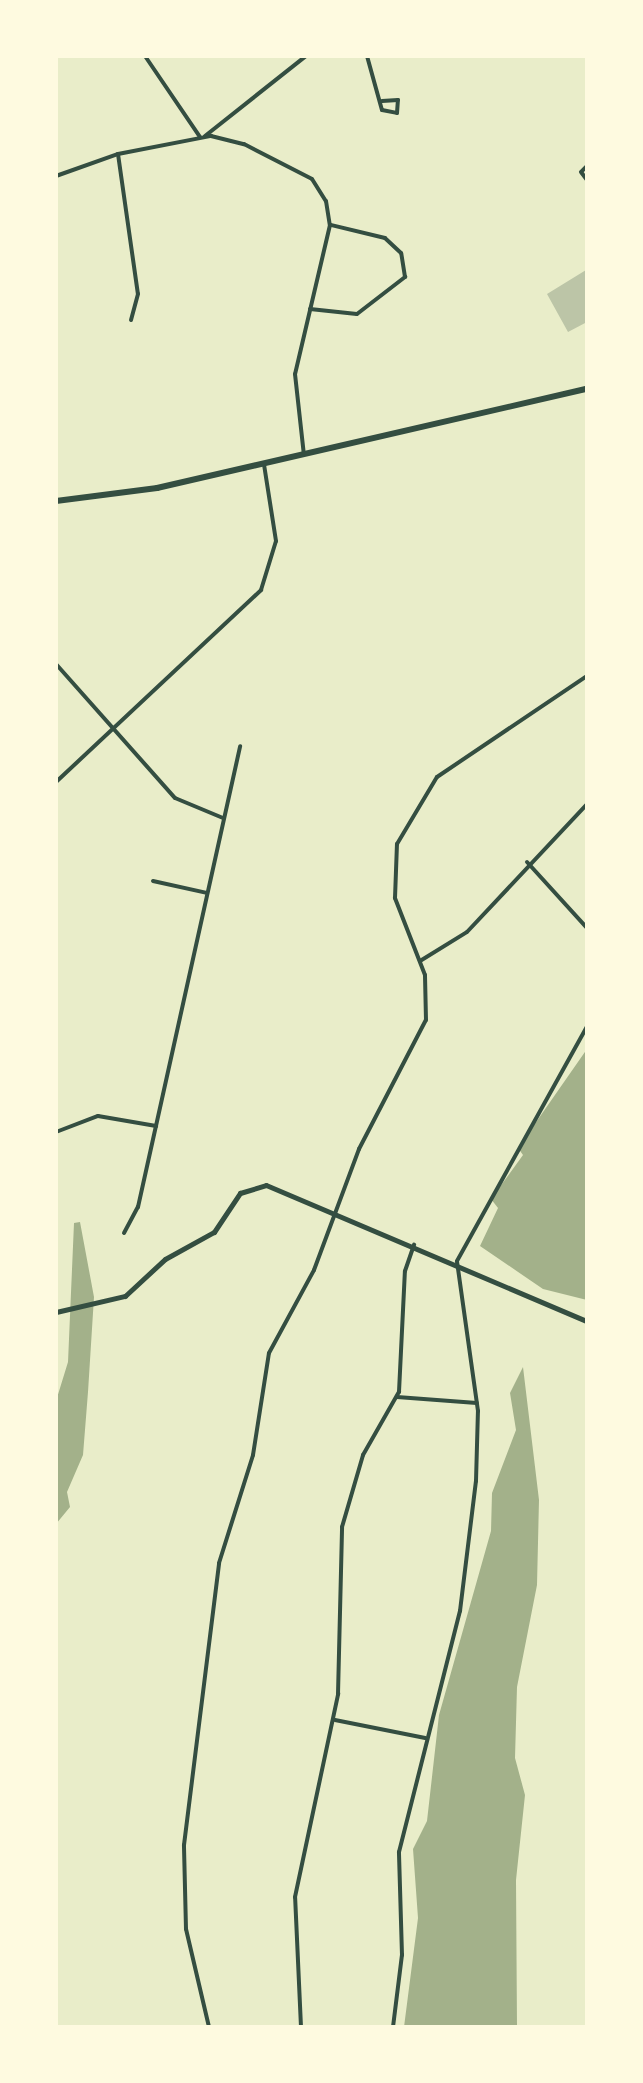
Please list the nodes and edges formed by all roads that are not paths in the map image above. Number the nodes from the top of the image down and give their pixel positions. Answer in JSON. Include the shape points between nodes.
{"nodes":[{"id":1,"x":145,"y":56,"type":"edge"},
{"id":2,"x":306,"y":56,"type":"edge"},
{"id":3,"x":367,"y":56,"type":"edge"},
{"id":4,"x":382,"y":101,"type":"junction"},
{"id":5,"x":202,"y":137,"type":"junction"},
{"id":6,"x":118,"y":154,"type":"junction"},
{"id":7,"x":587,"y":166,"type":"edge"},
{"id":8,"x":56,"y":176,"type":"edge"},
{"id":9,"x":587,"y":180,"type":"edge"},
{"id":10,"x":330,"y":225,"type":"junction"},
{"id":11,"x":310,"y":309,"type":"junction"},
{"id":12,"x":131,"y":320,"type":"dead end"},
{"id":13,"x":587,"y":389,"type":"edge"},
{"id":14,"x":304,"y":455,"type":"junction"},
{"id":15,"x":264,"y":464,"type":"junction"},
{"id":16,"x":56,"y":501,"type":"edge"},
{"id":17,"x":56,"y":664,"type":"edge"},
{"id":18,"x":587,"y":676,"type":"edge"},
{"id":19,"x":114,"y":730,"type":"junction"},
{"id":20,"x":240,"y":746,"type":"dead end"},
{"id":21,"x":56,"y":782,"type":"edge"},
{"id":22,"x":587,"y":804,"type":"edge"},
{"id":23,"x":223,"y":818,"type":"junction"},
{"id":24,"x":527,"y":862,"type":"junction"},
{"id":25,"x":153,"y":881,"type":"dead end"},
{"id":26,"x":207,"y":893,"type":"junction"},
{"id":27,"x":587,"y":928,"type":"edge"},
{"id":28,"x":420,"y":961,"type":"junction"},
{"id":29,"x":587,"y":1026,"type":"edge"},
{"id":30,"x":156,"y":1126,"type":"junction"},
{"id":31,"x":56,"y":1132,"type":"edge"},
{"id":32,"x":335,"y":1211,"type":"junction"},
{"id":33,"x":124,"y":1233,"type":"dead end"},
{"id":34,"x":414,"y":1245,"type":"junction"},
{"id":35,"x":459,"y":1263,"type":"junction"},
{"id":36,"x":56,"y":1312,"type":"edge"},
{"id":37,"x":587,"y":1321,"type":"edge"},
{"id":38,"x":397,"y":1397,"type":"junction"},
{"id":39,"x":477,"y":1403,"type":"junction"},
{"id":40,"x":335,"y":1720,"type":"junction"},
{"id":41,"x":425,"y":1738,"type":"junction"},
{"id":42,"x":209,"y":2027,"type":"edge"},
{"id":43,"x":301,"y":2027,"type":"edge"},
{"id":44,"x":393,"y":2027,"type":"edge"}],
"edges":[{"from":1,"to":5,"type":"street"},
{"from":2,"to":5,"type":"street"},
{"from":3,"to":4,"type":"street"},
{"from":4,"to":4,"type":"street","via":[[384,113],[397,113],[394,98]]},
{"from":5,"to":6,"type":"street"},
{"from":5,"to":10,"type":"street","via":[[244,144],[300,171],[321,190]]},
{"from":6,"to":8,"type":"street"},
{"from":6,"to":12,"type":"street","via":[[138,294]]},
{"from":7,"to":9,"type":"street","via":[[581,172]]},
{"from":10,"to":11,"type":"street"},
{"from":10,"to":11,"type":"street","via":[[385,238],[401,253],[405,277],[357,314]]},
{"from":11,"to":14,"type":"street","via":[[293,388]]},
{"from":13,"to":14,"type":"main road"},
{"from":14,"to":15,"type":"main road"},
{"from":15,"to":16,"type":"main road","via":[[101,499]]},
{"from":15,"to":19,"type":"street","via":[[276,541],[261,590]]},
{"from":17,"to":19,"type":"street"},
{"from":18,"to":28,"type":"street","via":[[449,767],[408,816],[393,886]]},
{"from":19,"to":21,"type":"street"},
{"from":19,"to":23,"type":"street","via":[[181,802]]},
{"from":20,"to":23,"type":"street"},
{"from":22,"to":24,"type":"street"},
{"from":23,"to":26,"type":"street"},
{"from":24,"to":27,"type":"street"},
{"from":24,"to":28,"type":"street","via":[[467,932]]},
{"from":25,"to":26,"type":"street"},
{"from":26,"to":30,"type":"street"},
{"from":28,"to":32,"type":"street","via":[[426,1020],[359,1149]]},
{"from":29,"to":35,"type":"street","via":[[468,1233]]},
{"from":30,"to":31,"type":"street","via":[[98,1116]]},
{"from":30,"to":33,"type":"street","via":[[138,1207]]},
{"from":32,"to":34,"type":"street"},
{"from":32,"to":36,"type":"street","via":[[272,1186],[248,1188],[204,1241],[165,1259],[125,1296],[71,1304]]},
{"from":32,"to":42,"type":"street","via":[[269,1353],[253,1455],[219,1563],[184,1845],[186,1929]]},
{"from":34,"to":35,"type":"street"},
{"from":34,"to":38,"type":"street","via":[[405,1271]]},
{"from":35,"to":37,"type":"street"},
{"from":35,"to":39,"type":"street"},
{"from":38,"to":39,"type":"street"},
{"from":38,"to":40,"type":"street","via":[[363,1455],[347,1502]]},
{"from":39,"to":41,"type":"street","via":[[463,1596]]},
{"from":40,"to":41,"type":"street"},
{"from":40,"to":43,"type":"street","via":[[298,1870]]},
{"from":41,"to":44,"type":"street","via":[[399,1852],[402,1955]]}]}
